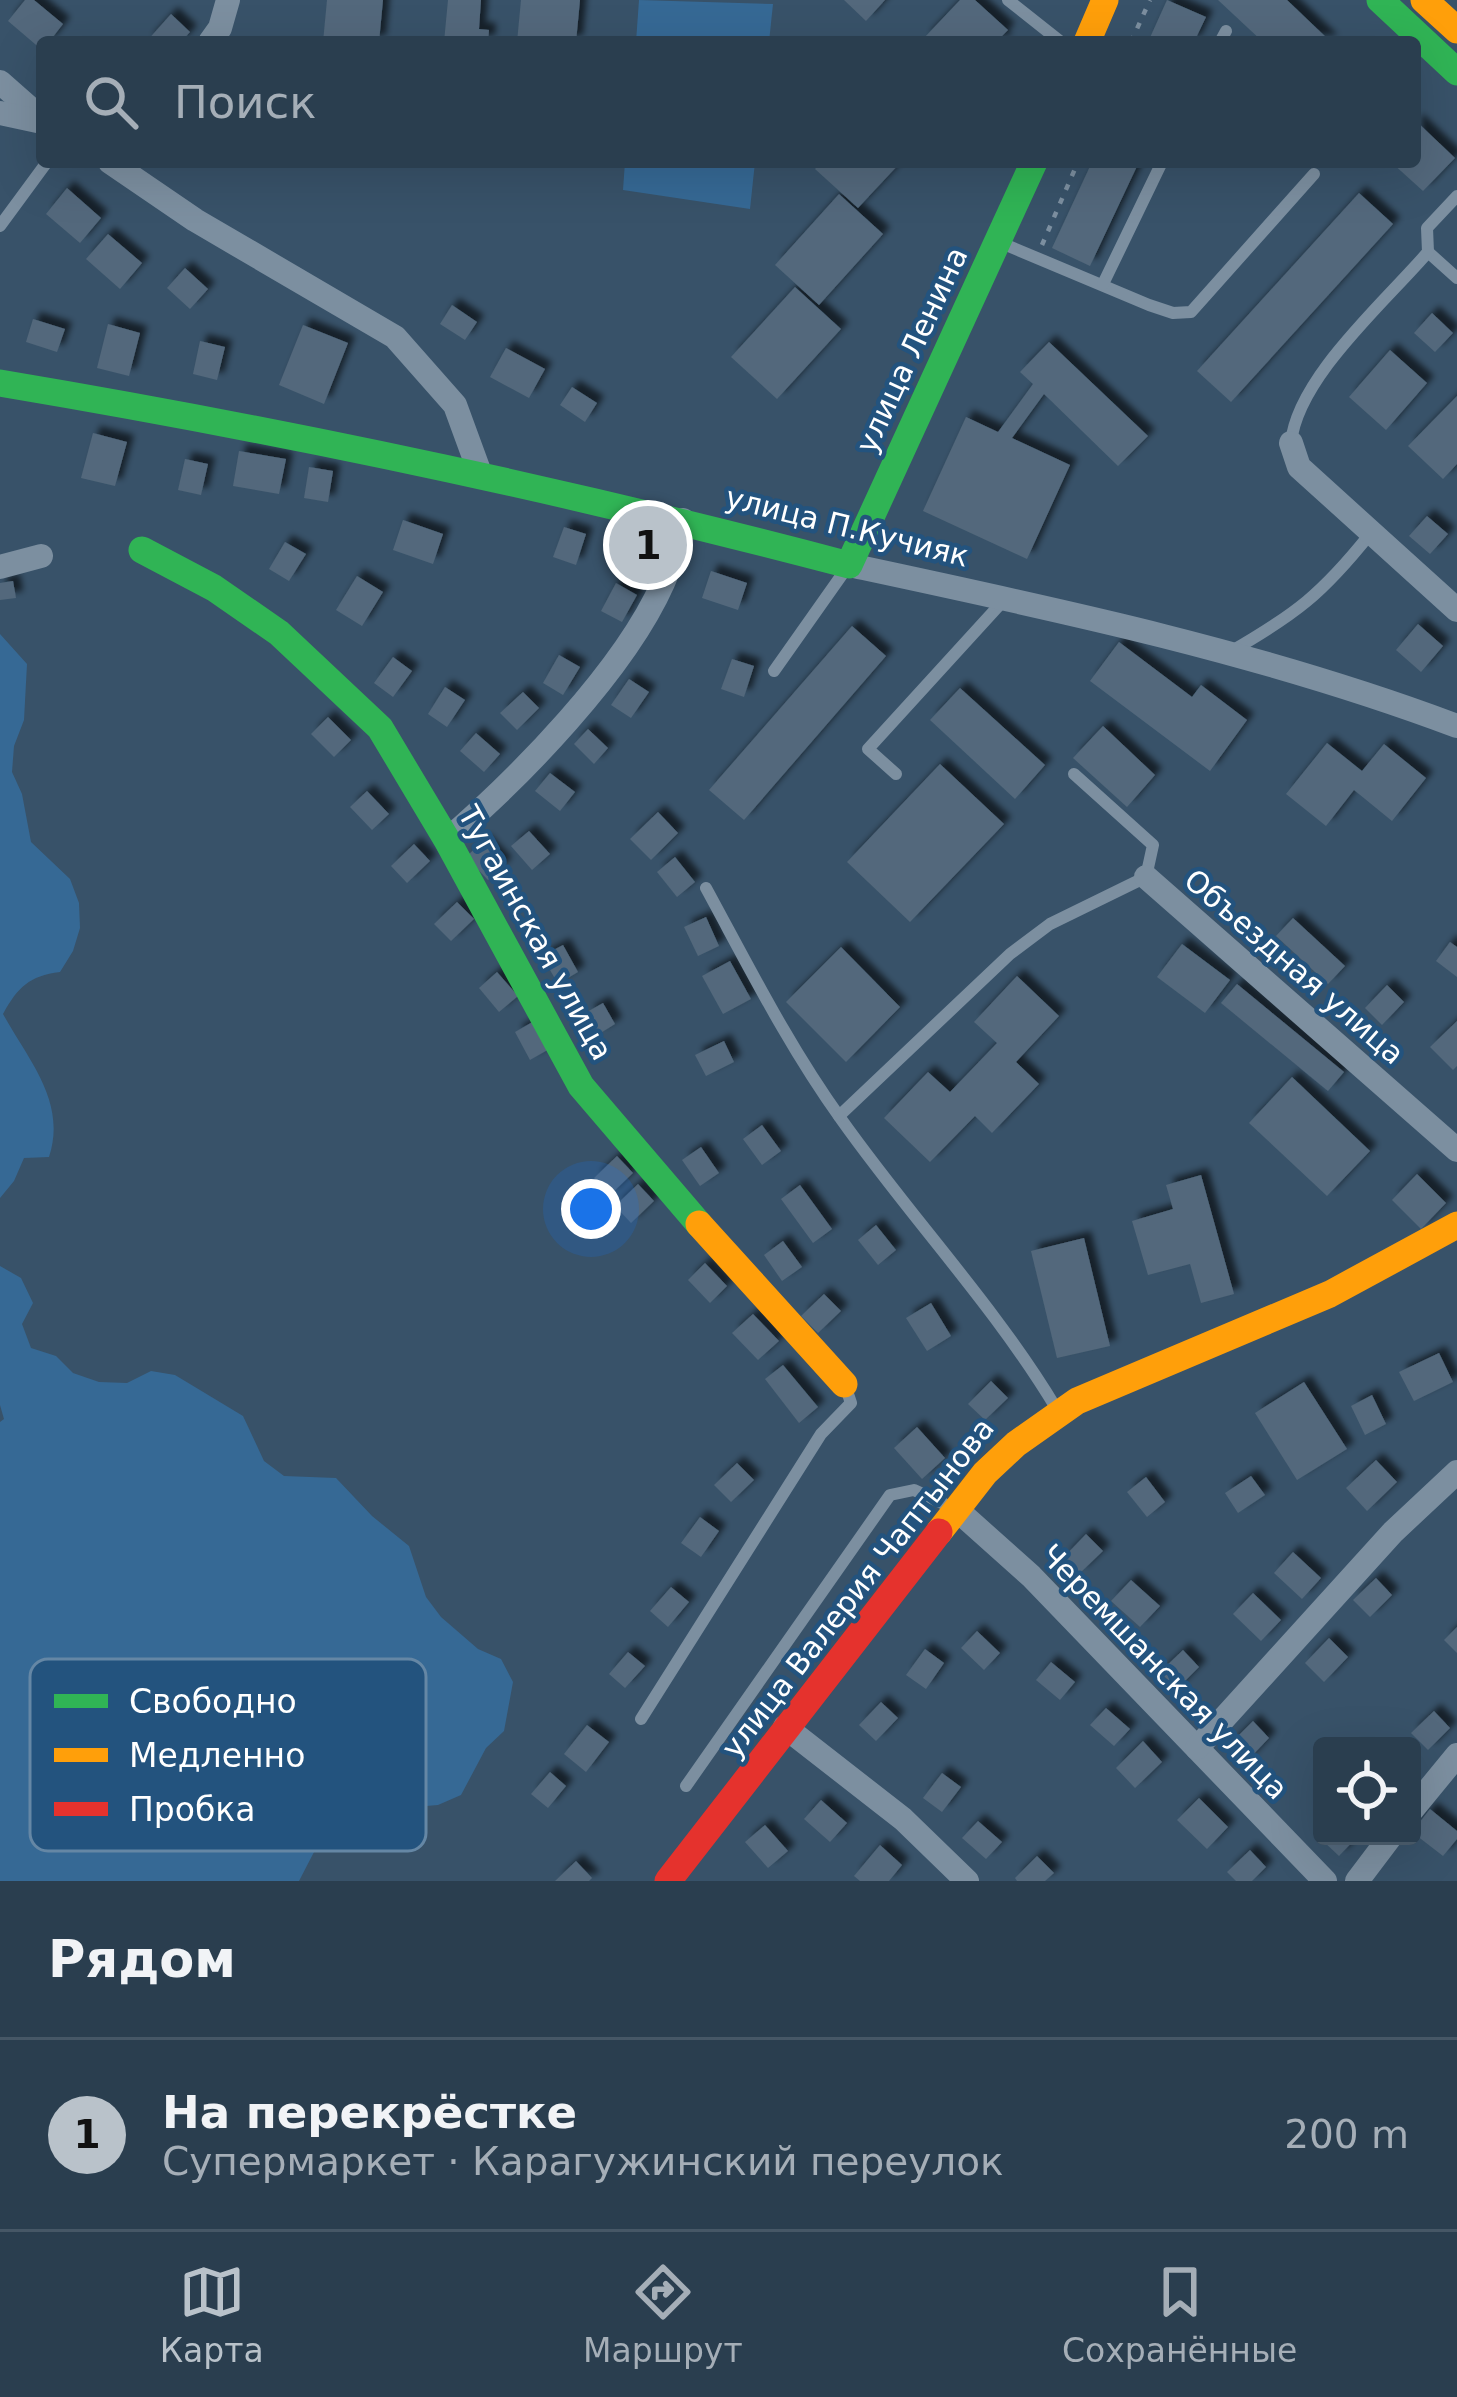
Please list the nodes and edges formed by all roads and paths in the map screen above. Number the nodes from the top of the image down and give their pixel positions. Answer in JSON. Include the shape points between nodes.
{"nodes":[{"id":1,"x":228,"y":0,"type":"edge"},
{"id":2,"x":1008,"y":0,"type":"edge"},
{"id":3,"x":1105,"y":0,"type":"edge"},
{"id":4,"x":1150,"y":0,"type":"edge"},
{"id":5,"x":1380,"y":0,"type":"edge"},
{"id":6,"x":1424,"y":0,"type":"edge"},
{"id":7,"x":1457,"y":30,"type":"edge"},
{"id":8,"x":214,"y":36,"type":"edge"},
{"id":9,"x":1053,"y":36,"type":"edge"},
{"id":10,"x":1090,"y":36,"type":"edge"},
{"id":11,"x":1134,"y":36,"type":"edge"},
{"id":12,"x":1418,"y":36,"type":"edge"},
{"id":13,"x":1421,"y":38,"type":"edge"},
{"id":14,"x":1457,"y":72,"type":"edge"},
{"id":15,"x":0,"y":82,"type":"edge"},
{"id":16,"x":0,"y":113,"type":"edge"},
{"id":17,"x":36,"y":115,"type":"edge"},
{"id":18,"x":36,"y":120,"type":"edge"},
{"id":19,"x":43,"y":168,"type":"edge"},
{"id":20,"x":119,"y":168,"type":"edge"},
{"id":21,"x":1031,"y":168,"type":"edge"},
{"id":22,"x":1075,"y":168,"type":"edge"},
{"id":23,"x":1159,"y":168,"type":"edge"},
{"id":24,"x":1314,"y":174,"type":"dead end"},
{"id":25,"x":1457,"y":196,"type":"edge"},
{"id":26,"x":0,"y":226,"type":"edge"},
{"id":27,"x":998,"y":242,"type":"junction"},
{"id":28,"x":1428,"y":252,"type":"junction"},
{"id":29,"x":1036,"y":257,"type":"junction"},
{"id":30,"x":1457,"y":278,"type":"edge"},
{"id":31,"x":1103,"y":284,"type":"junction"},
{"id":32,"x":0,"y":383,"type":"edge"},
{"id":33,"x":1291,"y":443,"type":"joint"},
{"id":34,"x":481,"y":476,"type":"junction"},
{"id":35,"x":683,"y":520,"type":"junction"},
{"id":36,"x":1370,"y":534,"type":"junction"},
{"id":37,"x":142,"y":550,"type":"dead end"},
{"id":38,"x":41,"y":556,"type":"dead end"},
{"id":39,"x":849,"y":566,"type":"junction"},
{"id":40,"x":0,"y":567,"type":"edge"},
{"id":41,"x":1005,"y":599,"type":"junction"},
{"id":42,"x":1457,"y":610,"type":"edge"},
{"id":43,"x":1229,"y":653,"type":"junction"},
{"id":44,"x":774,"y":671,"type":"dead end"},
{"id":45,"x":1457,"y":726,"type":"edge"},
{"id":46,"x":896,"y":774,"type":"dead end"},
{"id":47,"x":1074,"y":774,"type":"dead end"},
{"id":48,"x":447,"y":840,"type":"junction"},
{"id":49,"x":1146,"y":877,"type":"junction"},
{"id":50,"x":706,"y":888,"type":"dead end"},
{"id":51,"x":838,"y":1116,"type":"junction"},
{"id":52,"x":1457,"y":1150,"type":"edge"},
{"id":53,"x":1457,"y":1225,"type":"edge"},
{"id":54,"x":844,"y":1384,"type":"joint"},
{"id":55,"x":1056,"y":1409,"type":"junction"},
{"id":56,"x":1457,"y":1472,"type":"edge"},
{"id":57,"x":956,"y":1509,"type":"junction"},
{"id":58,"x":641,"y":1719,"type":"dead end"},
{"id":59,"x":785,"y":1727,"type":"junction"},
{"id":60,"x":1197,"y":1748,"type":"junction"},
{"id":61,"x":1457,"y":1755,"type":"edge"},
{"id":62,"x":686,"y":1786,"type":"dead end"},
{"id":63,"x":1421,"y":1799,"type":"edge"},
{"id":64,"x":1384,"y":1845,"type":"edge"},
{"id":65,"x":668,"y":1881,"type":"edge"},
{"id":66,"x":967,"y":1881,"type":"edge"},
{"id":67,"x":1325,"y":1881,"type":"edge"},
{"id":68,"x":1357,"y":1881,"type":"edge"}],
"edges":[{"from":1,"to":8,"type":"street"},
{"from":2,"to":9,"type":"lane"},
{"from":3,"to":10,"type":"street"},
{"from":4,"to":11,"type":"path"},
{"from":5,"to":12,"type":"street"},
{"from":6,"to":7,"type":"street"},
{"from":13,"to":14,"type":"street"},
{"from":15,"to":17,"type":"street"},
{"from":16,"to":18,"type":"street"},
{"from":19,"to":26,"type":"lane"},
{"from":20,"to":34,"type":"street","via":[[395,337],[454,405]]},
{"from":21,"to":27,"type":"street","name":"улица Ленина"},
{"from":22,"to":29,"type":"path"},
{"from":23,"to":31,"type":"lane"},
{"from":24,"to":31,"type":"lane","via":[[1191,312],[1172,313]]},
{"from":25,"to":28,"type":"lane","via":[[1427,228]]},
{"from":27,"to":29,"type":"lane"},
{"from":27,"to":39,"type":"street","name":"улица Ленина"},
{"from":28,"to":30,"type":"lane"},
{"from":28,"to":33,"type":"lane","via":[[1312,382]]},
{"from":29,"to":31,"type":"lane"},
{"from":32,"to":34,"type":"street","name":"улица П.Кучияк","via":[[206,416]]},
{"from":33,"to":36,"type":"street","via":[[1299,467]]},
{"from":34,"to":35,"type":"street","name":"улица П.Кучияк"},
{"from":35,"to":39,"type":"street","name":"улица П.Кучияк"},
{"from":35,"to":48,"type":"street","via":[[663,584],[609,672],[493,801]]},
{"from":36,"to":42,"type":"street"},
{"from":36,"to":43,"type":"lane","via":[[1294,615]]},
{"from":37,"to":48,"type":"street","name":"Тугаинская улица","via":[[279,632],[380,728]]},
{"from":38,"to":40,"type":"street"},
{"from":39,"to":41,"type":"street","name":"улица П.Кучияк"},
{"from":39,"to":44,"type":"lane"},
{"from":41,"to":43,"type":"street","name":"улица П.Кучияк"},
{"from":41,"to":46,"type":"lane","via":[[868,748]]},
{"from":43,"to":45,"type":"street","name":"улица П.Кучияк"},
{"from":47,"to":49,"type":"lane","via":[[1153,845]]},
{"from":48,"to":54,"type":"street","name":"Тугаинская улица","via":[[581,1086]]},
{"from":49,"to":51,"type":"lane","via":[[1050,924],[1010,955]]},
{"from":49,"to":52,"type":"street","name":"Объездная улица"},
{"from":50,"to":51,"type":"lane"},
{"from":51,"to":55,"type":"lane","via":[[982,1298]]},
{"from":53,"to":55,"type":"street","name":"улица Валерия Чаптынова","via":[[1250,1329]]},
{"from":54,"to":58,"type":"lane","via":[[851,1403],[821,1434]]},
{"from":55,"to":57,"type":"street","name":"улица Валерия Чаптынова","via":[[1020,1436]]},
{"from":56,"to":60,"type":"street"},
{"from":57,"to":59,"type":"street","name":"улица Валерия Чаптынова"},
{"from":57,"to":60,"type":"street","name":"Черемшанская улица"},
{"from":57,"to":62,"type":"lane","via":[[914,1490],[890,1495]]},
{"from":59,"to":65,"type":"street","name":"улица Валерия Чаптынова"},
{"from":59,"to":66,"type":"street"},
{"from":60,"to":67,"type":"street","name":"Черемшанская улица"},
{"from":61,"to":63,"type":"street"},
{"from":64,"to":68,"type":"street"}]}
